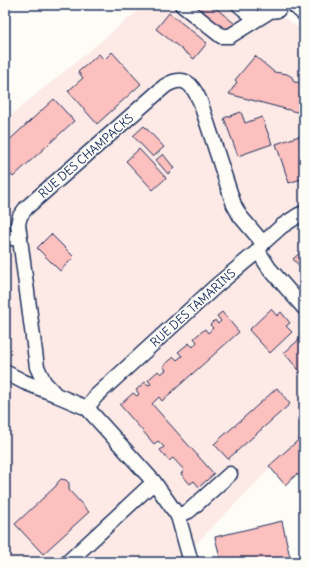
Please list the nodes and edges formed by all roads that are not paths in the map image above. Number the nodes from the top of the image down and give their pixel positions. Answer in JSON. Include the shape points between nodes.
{"nodes":[{"id":1,"x":182,"y":5,"type":"edge"},
{"id":2,"x":239,"y":5,"type":"edge"},
{"id":3,"x":282,"y":5,"type":"edge"},
{"id":4,"x":296,"y":5,"type":"edge"},
{"id":5,"x":304,"y":12,"type":"edge"},
{"id":6,"x":256,"y":19,"type":"junction"},
{"id":7,"x":304,"y":213,"type":"edge"},
{"id":8,"x":11,"y":225,"type":"edge"},
{"id":9,"x":5,"y":238,"type":"edge"},
{"id":10,"x":20,"y":238,"type":"junction"},
{"id":11,"x":260,"y":247,"type":"junction"},
{"id":12,"x":304,"y":308,"type":"edge"},
{"id":13,"x":5,"y":372,"type":"edge"},
{"id":14,"x":56,"y":395,"type":"junction"},
{"id":15,"x":87,"y":408,"type":"junction"},
{"id":16,"x":230,"y":474,"type":"dead end"},
{"id":17,"x":154,"y":482,"type":"junction"},
{"id":18,"x":178,"y":516,"type":"junction"},
{"id":19,"x":68,"y":562,"type":"edge"},
{"id":20,"x":191,"y":562,"type":"edge"}],
"edges":[{"from":1,"to":6,"type":"street","via":[[221,36],[226,37]]},
{"from":2,"to":6,"type":"street"},
{"from":3,"to":6,"type":"street","via":[[278,10],[270,11]]},
{"from":4,"to":5,"type":"main road"},
{"from":7,"to":11,"type":"street","name":"RUE DES TAMARINS","via":[[282,226]]},
{"from":8,"to":10,"type":"street","name":"RUE DES CHAMPACKS"},
{"from":8,"to":11,"type":"street","name":"RUE DES CHAMPACKS","via":[[26,208],[165,86],[181,80],[194,88],[234,205]]},
{"from":9,"to":10,"type":"street"},
{"from":10,"to":14,"type":"street","name":"RUE DES CHAMPACKS","via":[[37,367],[44,382]]},
{"from":11,"to":12,"type":"street","via":[[269,268]]},
{"from":11,"to":15,"type":"street","name":"RUE DES TAMARINS","via":[[96,396]]},
{"from":13,"to":14,"type":"street"},
{"from":14,"to":15,"type":"street","name":"RUE DES CHAMPACKS"},
{"from":15,"to":17,"type":"street"},
{"from":16,"to":18,"type":"street","via":[[189,511]]},
{"from":17,"to":18,"type":"street"},
{"from":17,"to":19,"type":"street"},
{"from":18,"to":20,"type":"street"}]}
